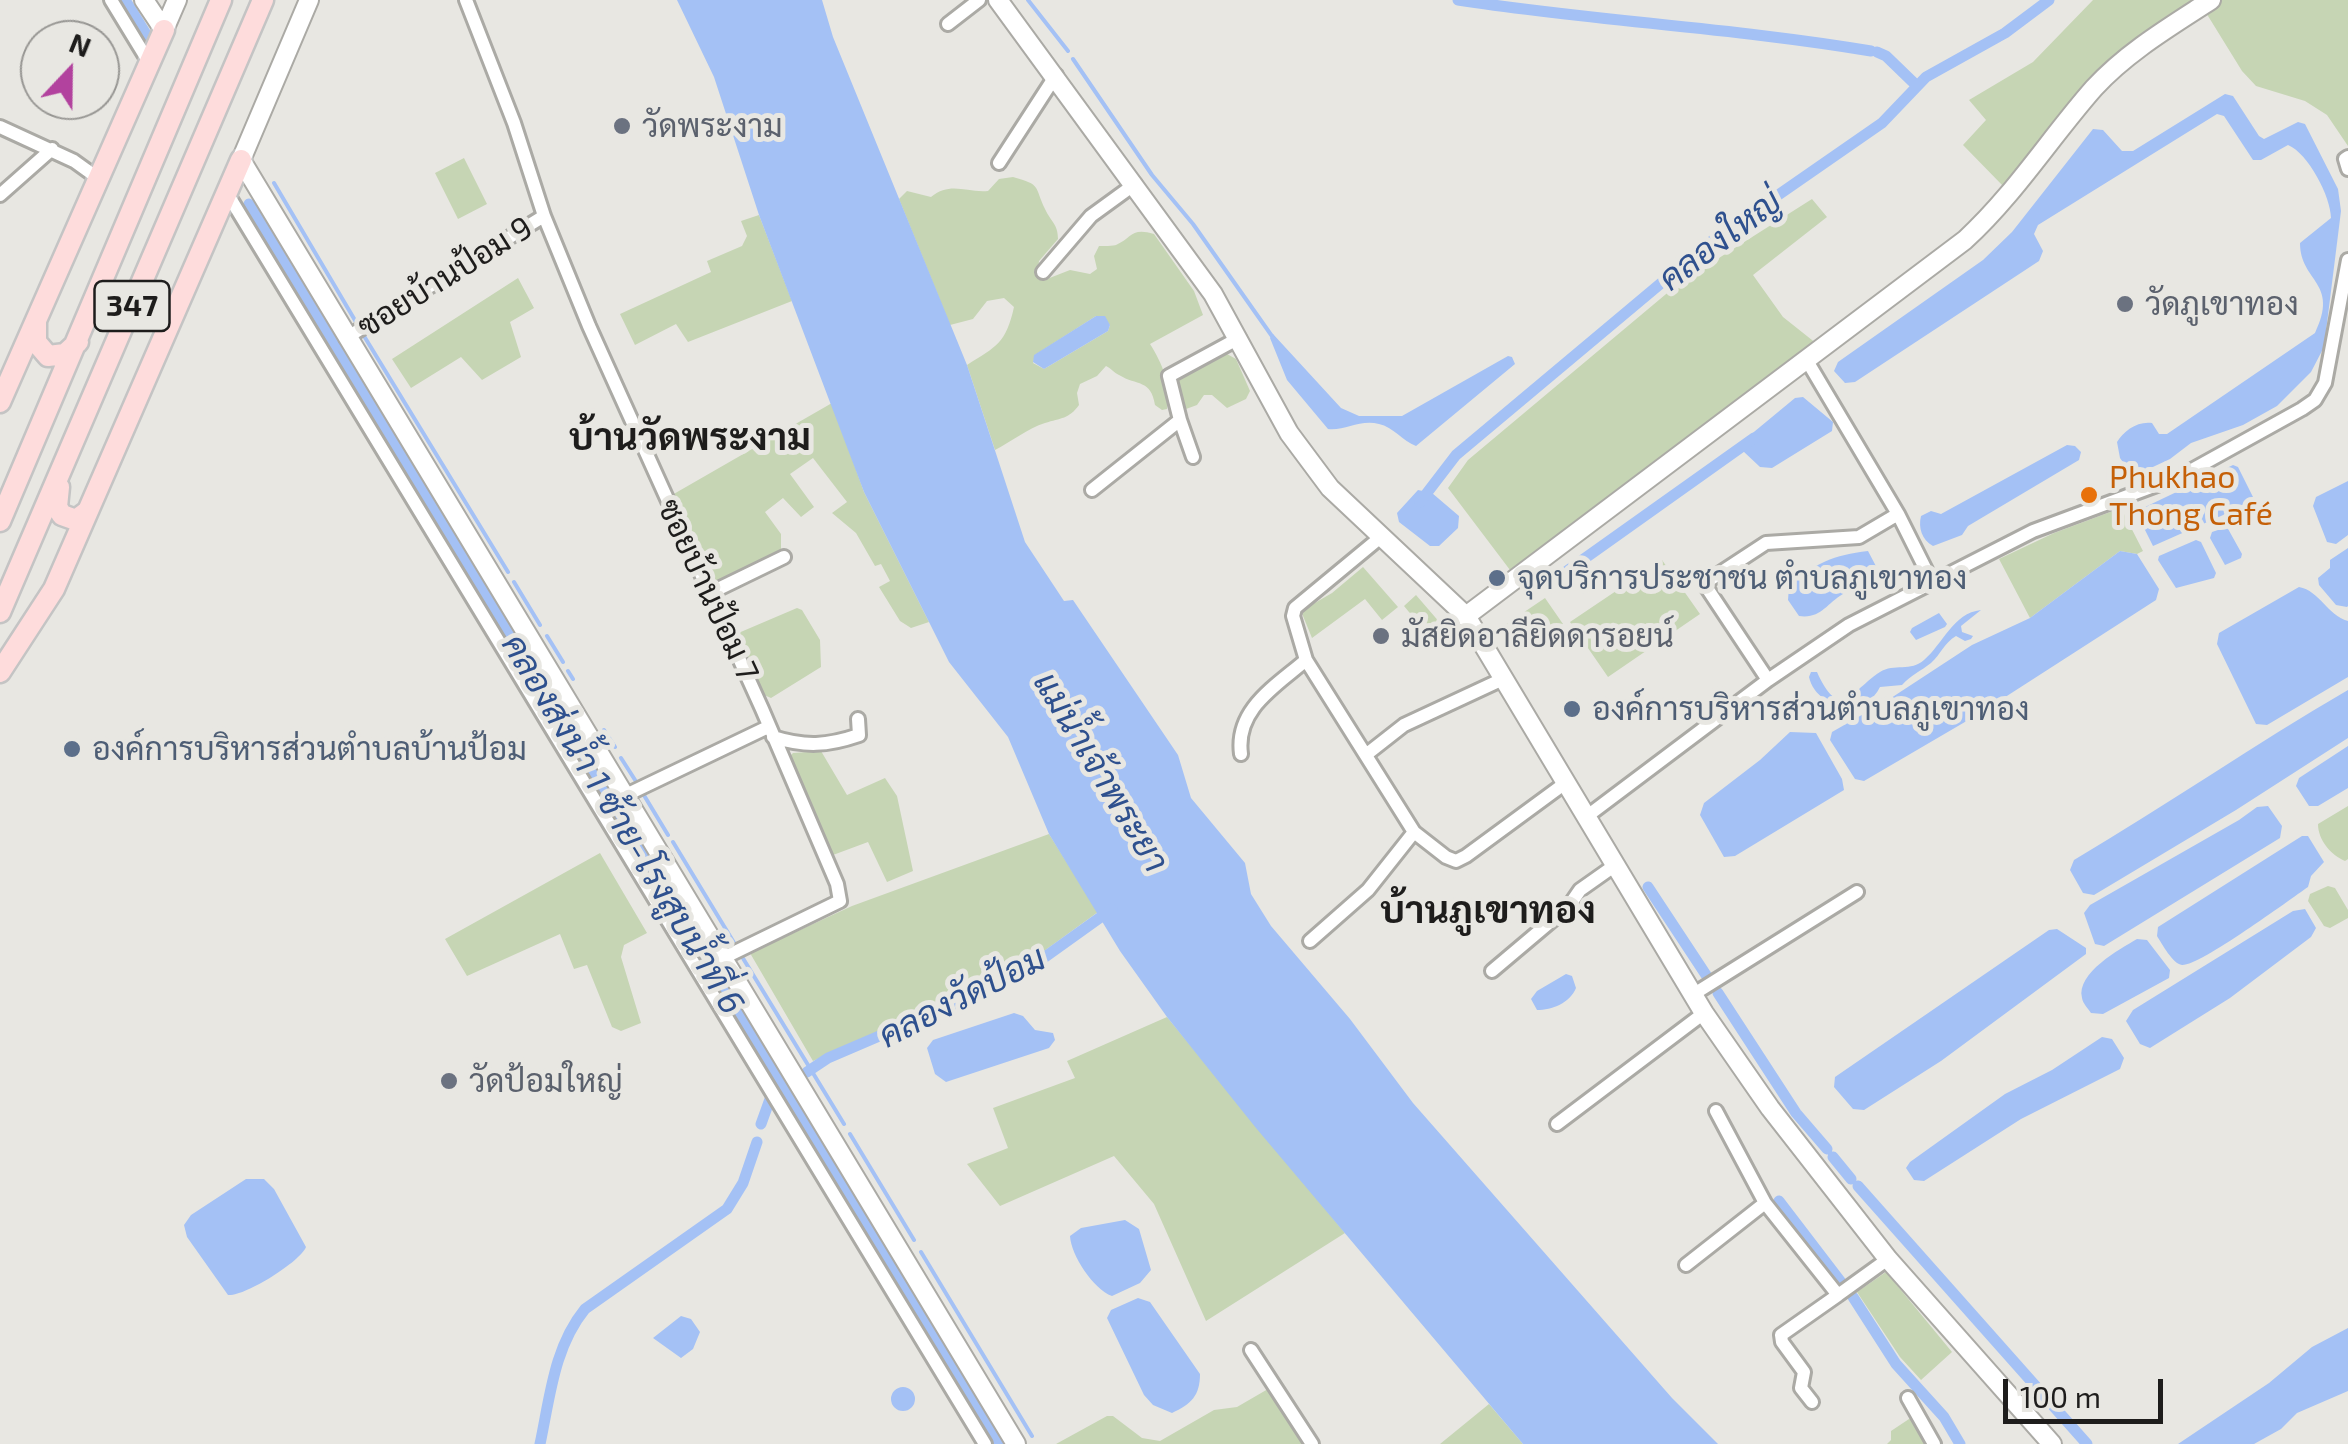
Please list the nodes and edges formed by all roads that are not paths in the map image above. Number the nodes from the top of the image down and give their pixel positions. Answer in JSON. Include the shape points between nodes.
{"nodes":[{"id":1,"x":111,"y":0,"type":"edge"},
{"id":2,"x":144,"y":0,"type":"edge"},
{"id":3,"x":176,"y":0,"type":"edge"},
{"id":4,"x":221,"y":0,"type":"edge"},
{"id":5,"x":263,"y":0,"type":"edge"},
{"id":6,"x":309,"y":0,"type":"edge"},
{"id":7,"x":466,"y":0,"type":"edge"},
{"id":8,"x":979,"y":0,"type":"edge"},
{"id":9,"x":998,"y":0,"type":"edge"},
{"id":10,"x":2211,"y":0,"type":"edge"},
{"id":11,"x":948,"y":24,"type":"dead end"},
{"id":12,"x":164,"y":30,"type":"junction"},
{"id":13,"x":150,"y":64,"type":"junction"},
{"id":14,"x":1056,"y":75,"type":"junction"},
{"id":15,"x":0,"y":127,"type":"edge"},
{"id":16,"x":52,"y":150,"type":"junction"},
{"id":17,"x":241,"y":160,"type":"junction"},
{"id":18,"x":999,"y":164,"type":"dead end"},
{"id":19,"x":99,"y":179,"type":"junction"},
{"id":20,"x":1135,"y":184,"type":"junction"},
{"id":21,"x":227,"y":193,"type":"junction"},
{"id":22,"x":0,"y":194,"type":"edge"},
{"id":23,"x":544,"y":216,"type":"junction"},
{"id":24,"x":2348,"y":260,"type":"edge"},
{"id":25,"x":1043,"y":272,"type":"dead end"},
{"id":26,"x":36,"y":314,"type":"junction"},
{"id":27,"x":346,"y":338,"type":"junction"},
{"id":28,"x":1238,"y":338,"type":"junction"},
{"id":29,"x":78,"y":342,"type":"junction"},
{"id":30,"x":1806,"y":360,"type":"junction"},
{"id":31,"x":0,"y":402,"type":"edge"},
{"id":32,"x":1180,"y":420,"type":"junction"},
{"id":33,"x":1193,"y":457,"type":"dead end"},
{"id":34,"x":61,"y":470,"type":"junction"},
{"id":35,"x":1092,"y":490,"type":"dead end"},
{"id":36,"x":88,"y":511,"type":"junction"},
{"id":37,"x":1898,"y":514,"type":"junction"},
{"id":38,"x":0,"y":521,"type":"edge"},
{"id":39,"x":1382,"y":536,"type":"junction"},
{"id":40,"x":784,"y":556,"type":"dead end"},
{"id":41,"x":1932,"y":582,"type":"junction"},
{"id":42,"x":710,"y":593,"type":"junction"},
{"id":43,"x":0,"y":612,"type":"edge"},
{"id":44,"x":1466,"y":616,"type":"junction"},
{"id":45,"x":1306,"y":660,"type":"junction"},
{"id":46,"x":0,"y":672,"type":"edge"},
{"id":47,"x":1505,"y":678,"type":"junction"},
{"id":48,"x":1768,"y":680,"type":"junction"},
{"id":49,"x":858,"y":720,"type":"dead end"},
{"id":50,"x":771,"y":732,"type":"junction"},
{"id":51,"x":1240,"y":754,"type":"dead end"},
{"id":52,"x":1367,"y":754,"type":"junction"},
{"id":53,"x":1564,"y":784,"type":"junction"},
{"id":54,"x":624,"y":796,"type":"junction"},
{"id":55,"x":1586,"y":817,"type":"junction"},
{"id":56,"x":1414,"y":832,"type":"junction"},
{"id":57,"x":1614,"y":866,"type":"junction"},
{"id":58,"x":1857,"y":892,"type":"dead end"},
{"id":59,"x":1310,"y":941,"type":"dead end"},
{"id":60,"x":723,"y":958,"type":"junction"},
{"id":61,"x":1492,"y":970,"type":"dead end"},
{"id":62,"x":1694,"y":994,"type":"junction"},
{"id":63,"x":731,"y":998,"type":"junction"},
{"id":64,"x":1704,"y":1012,"type":"junction"},
{"id":65,"x":1716,"y":1111,"type":"dead end"},
{"id":66,"x":1558,"y":1124,"type":"dead end"},
{"id":67,"x":1765,"y":1203,"type":"junction"},
{"id":68,"x":1888,"y":1260,"type":"junction"},
{"id":69,"x":1686,"y":1264,"type":"dead end"},
{"id":70,"x":1838,"y":1295,"type":"junction"},
{"id":71,"x":926,"y":1322,"type":"junction"},
{"id":72,"x":1251,"y":1350,"type":"dead end"},
{"id":73,"x":1908,"y":1398,"type":"dead end"},
{"id":74,"x":1812,"y":1402,"type":"dead end"},
{"id":75,"x":985,"y":1444,"type":"edge"},
{"id":76,"x":1016,"y":1444,"type":"edge"},
{"id":77,"x":1312,"y":1444,"type":"edge"},
{"id":78,"x":1934,"y":1444,"type":"edge"},
{"id":79,"x":2052,"y":1444,"type":"edge"}],
"edges":[{"from":1,"to":13,"type":"street"},
{"from":2,"to":12,"type":"street"},
{"from":3,"to":12,"type":"street"},
{"from":4,"to":29,"type":"main road","number":"347"},
{"from":5,"to":34,"type":"main road","number":"347"},
{"from":6,"to":17,"type":"street"},
{"from":7,"to":23,"type":"street","name":"ซอยบ้านป้อม 7"},
{"from":8,"to":11,"type":"street"},
{"from":9,"to":14,"type":"street"},
{"from":10,"to":30,"type":"street","via":[[2114,68],[2011,195],[1965,240]]},
{"from":12,"to":13,"type":"main road"},
{"from":13,"to":19,"type":"main road"},
{"from":14,"to":18,"type":"street"},
{"from":14,"to":20,"type":"street"},
{"from":15,"to":16,"type":"street"},
{"from":16,"to":19,"type":"street"},
{"from":16,"to":22,"type":"street"},
{"from":17,"to":21,"type":"main road"},
{"from":17,"to":27,"type":"street"},
{"from":19,"to":26,"type":"main road"},
{"from":20,"to":25,"type":"street","via":[[1091,216]]},
{"from":20,"to":28,"type":"street"},
{"from":21,"to":36,"type":"main road"},
{"from":21,"to":63,"type":"street"},
{"from":23,"to":27,"type":"street","name":"ซอยบ้านป้อม 9"},
{"from":23,"to":42,"type":"street","name":"ซอยบ้านป้อม 7"},
{"from":24,"to":41,"type":"street","via":[[2325,384],[2315,400],[2181,476],[2054,522]]},
{"from":26,"to":29,"type":"main road","via":[[42,352],[60,356]]},
{"from":26,"to":31,"type":"main road"},
{"from":27,"to":54,"type":"street"},
{"from":28,"to":32,"type":"street","via":[[1169,376]]},
{"from":28,"to":39,"type":"street","via":[[1289,434],[1330,488]]},
{"from":29,"to":38,"type":"main road","number":"347"},
{"from":30,"to":37,"type":"street"},
{"from":30,"to":44,"type":"street"},
{"from":32,"to":33,"type":"street"},
{"from":32,"to":35,"type":"street"},
{"from":34,"to":36,"type":"main road","via":[[59,512],[76,520]]},
{"from":34,"to":43,"type":"main road","number":"347"},
{"from":36,"to":46,"type":"main road","via":[[54,589]]},
{"from":37,"to":41,"type":"street"},
{"from":37,"to":48,"type":"street","via":[[1859,537],[1766,543],[1708,581]]},
{"from":39,"to":44,"type":"street"},
{"from":39,"to":45,"type":"street","via":[[1295,608]]},
{"from":40,"to":42,"type":"street"},
{"from":41,"to":48,"type":"street","via":[[1849,625]]},
{"from":42,"to":50,"type":"street","name":"ซอยบ้านป้อม 7"},
{"from":44,"to":47,"type":"street"},
{"from":45,"to":51,"type":"street","via":[[1248,713]]},
{"from":45,"to":52,"type":"street"},
{"from":47,"to":52,"type":"street","via":[[1404,725]]},
{"from":47,"to":53,"type":"street"},
{"from":48,"to":55,"type":"street"},
{"from":49,"to":50,"type":"street","via":[[859,735],[827,745],[794,744]]},
{"from":50,"to":54,"type":"street"},
{"from":50,"to":60,"type":"street","name":"ซอยบ้านป้อม 7","via":[[840,901]]},
{"from":52,"to":56,"type":"street"},
{"from":53,"to":55,"type":"street"},
{"from":53,"to":56,"type":"street","via":[[1456,861]]},
{"from":54,"to":60,"type":"street"},
{"from":55,"to":57,"type":"street"},
{"from":56,"to":59,"type":"street","via":[[1368,890]]},
{"from":57,"to":61,"type":"street"},
{"from":57,"to":62,"type":"street"},
{"from":58,"to":62,"type":"street"},
{"from":60,"to":63,"type":"street"},
{"from":62,"to":64,"type":"street"},
{"from":63,"to":71,"type":"street"},
{"from":63,"to":71,"type":"street"},
{"from":64,"to":66,"type":"street"},
{"from":64,"to":68,"type":"street"},
{"from":65,"to":67,"type":"street"},
{"from":67,"to":69,"type":"street"},
{"from":67,"to":70,"type":"street"},
{"from":68,"to":70,"type":"street"},
{"from":68,"to":79,"type":"street"},
{"from":70,"to":74,"type":"street","via":[[1782,1335]]},
{"from":71,"to":75,"type":"street"},
{"from":71,"to":76,"type":"street"},
{"from":72,"to":77,"type":"street"},
{"from":73,"to":78,"type":"street"}]}
